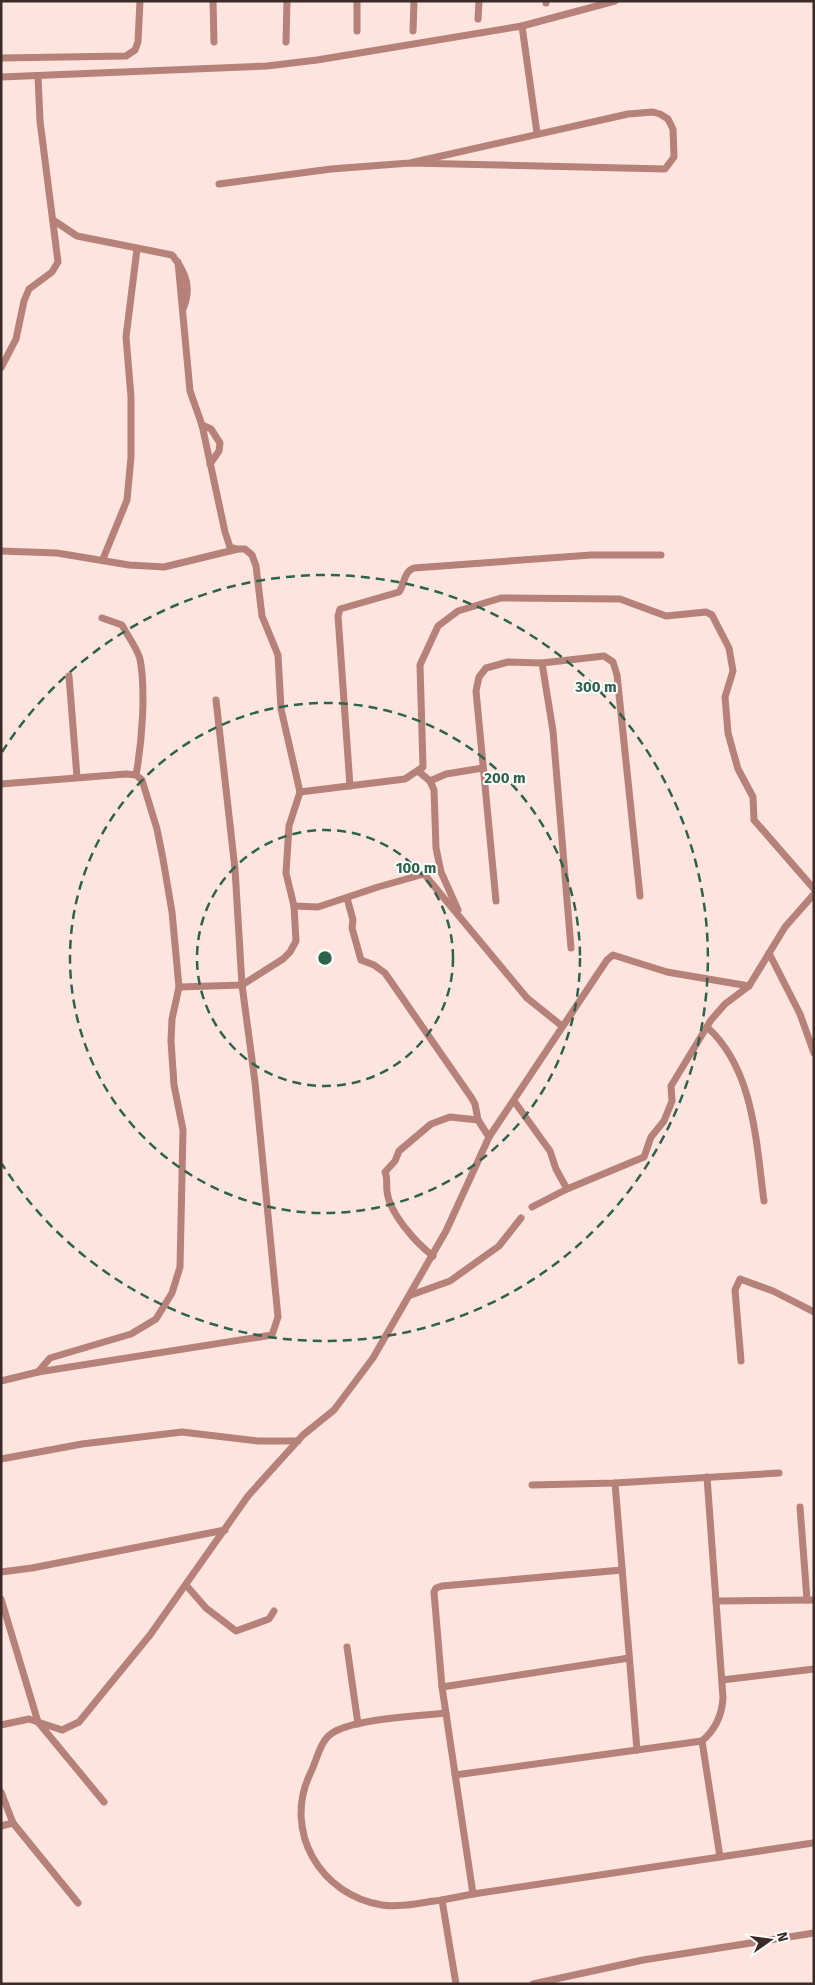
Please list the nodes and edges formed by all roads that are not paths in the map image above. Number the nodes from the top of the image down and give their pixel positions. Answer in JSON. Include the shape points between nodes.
{"nodes":[{"id":1,"x":140,"y":1,"type":"edge"},
{"id":2,"x":213,"y":1,"type":"edge"},
{"id":3,"x":287,"y":1,"type":"edge"},
{"id":4,"x":357,"y":1,"type":"edge"},
{"id":5,"x":414,"y":1,"type":"edge"},
{"id":6,"x":479,"y":1,"type":"edge"},
{"id":7,"x":615,"y":1,"type":"edge"},
{"id":8,"x":478,"y":19,"type":"dead end"},
{"id":9,"x":522,"y":26,"type":"junction"},
{"id":10,"x":413,"y":31,"type":"dead end"},
{"id":11,"x":357,"y":32,"type":"dead end"},
{"id":12,"x":214,"y":42,"type":"dead end"},
{"id":13,"x":286,"y":42,"type":"dead end"},
{"id":14,"x":1,"y":58,"type":"edge"},
{"id":15,"x":38,"y":76,"type":"junction"},
{"id":16,"x":1,"y":77,"type":"edge"},
{"id":17,"x":537,"y":133,"type":"junction"},
{"id":18,"x":410,"y":163,"type":"junction"},
{"id":19,"x":220,"y":184,"type":"dead end"},
{"id":20,"x":53,"y":220,"type":"junction"},
{"id":21,"x":137,"y":249,"type":"junction"},
{"id":22,"x":1,"y":368,"type":"edge"},
{"id":23,"x":202,"y":425,"type":"junction"},
{"id":24,"x":210,"y":464,"type":"junction"},
{"id":25,"x":238,"y":549,"type":"junction"},
{"id":26,"x":1,"y":551,"type":"edge"},
{"id":27,"x":661,"y":555,"type":"dead end"},
{"id":28,"x":103,"y":559,"type":"junction"},
{"id":29,"x":102,"y":618,"type":"dead end"},
{"id":30,"x":542,"y":663,"type":"junction"},
{"id":31,"x":69,"y":676,"type":"dead end"},
{"id":32,"x":216,"y":700,"type":"dead end"},
{"id":33,"x":483,"y":768,"type":"junction"},
{"id":34,"x":418,"y":771,"type":"junction"},
{"id":35,"x":136,"y":775,"type":"junction"},
{"id":36,"x":77,"y":778,"type":"junction"},
{"id":37,"x":430,"y":782,"type":"junction"},
{"id":38,"x":1,"y":784,"type":"edge"},
{"id":39,"x":350,"y":786,"type":"junction"},
{"id":40,"x":300,"y":792,"type":"junction"},
{"id":41,"x":814,"y":889,"type":"edge"},
{"id":42,"x":814,"y":894,"type":"edge"},
{"id":43,"x":640,"y":896,"type":"dead end"},
{"id":44,"x":347,"y":898,"type":"junction"},
{"id":45,"x":496,"y":901,"type":"dead end"},
{"id":46,"x":294,"y":906,"type":"junction"},
{"id":47,"x":464,"y":923,"type":"junction"},
{"id":48,"x":571,"y":948,"type":"dead end"},
{"id":49,"x":769,"y":953,"type":"junction"},
{"id":50,"x":242,"y":985,"type":"junction"},
{"id":51,"x":749,"y":986,"type":"junction"},
{"id":52,"x":179,"y":987,"type":"junction"},
{"id":53,"x":562,"y":1026,"type":"junction"},
{"id":54,"x":707,"y":1027,"type":"junction"},
{"id":55,"x":814,"y":1053,"type":"edge"},
{"id":56,"x":514,"y":1102,"type":"junction"},
{"id":57,"x":478,"y":1120,"type":"junction"},
{"id":58,"x":489,"y":1137,"type":"junction"},
{"id":59,"x":567,"y":1188,"type":"junction"},
{"id":60,"x":764,"y":1201,"type":"dead end"},
{"id":61,"x":532,"y":1207,"type":"dead end"},
{"id":62,"x":520,"y":1218,"type":"dead end"},
{"id":63,"x":433,"y":1256,"type":"junction"},
{"id":64,"x":411,"y":1295,"type":"junction"},
{"id":65,"x":814,"y":1312,"type":"edge"},
{"id":66,"x":741,"y":1361,"type":"dead end"},
{"id":67,"x":38,"y":1372,"type":"junction"},
{"id":68,"x":1,"y":1381,"type":"edge"},
{"id":69,"x":298,"y":1441,"type":"junction"},
{"id":70,"x":1,"y":1458,"type":"edge"},
{"id":71,"x":779,"y":1473,"type":"dead end"},
{"id":72,"x":707,"y":1477,"type":"junction"},
{"id":73,"x":615,"y":1483,"type":"junction"},
{"id":74,"x":532,"y":1485,"type":"dead end"},
{"id":75,"x":800,"y":1507,"type":"dead end"},
{"id":76,"x":225,"y":1530,"type":"junction"},
{"id":77,"x":622,"y":1570,"type":"junction"},
{"id":78,"x":1,"y":1572,"type":"edge"},
{"id":79,"x":186,"y":1585,"type":"junction"},
{"id":80,"x":1,"y":1599,"type":"edge"},
{"id":81,"x":810,"y":1600,"type":"edge"},
{"id":82,"x":716,"y":1601,"type":"junction"},
{"id":83,"x":274,"y":1610,"type":"dead end"},
{"id":84,"x":347,"y":1648,"type":"dead end"},
{"id":85,"x":629,"y":1658,"type":"junction"},
{"id":86,"x":814,"y":1669,"type":"edge"},
{"id":87,"x":722,"y":1680,"type":"junction"},
{"id":88,"x":442,"y":1687,"type":"junction"},
{"id":89,"x":446,"y":1713,"type":"junction"},
{"id":90,"x":38,"y":1722,"type":"junction"},
{"id":91,"x":358,"y":1724,"type":"junction"},
{"id":92,"x":1,"y":1725,"type":"edge"},
{"id":93,"x":702,"y":1741,"type":"junction"},
{"id":94,"x":637,"y":1750,"type":"junction"},
{"id":95,"x":455,"y":1775,"type":"junction"},
{"id":96,"x":1,"y":1792,"type":"edge"},
{"id":97,"x":104,"y":1802,"type":"dead end"},
{"id":98,"x":13,"y":1823,"type":"junction"},
{"id":99,"x":1,"y":1826,"type":"edge"},
{"id":100,"x":813,"y":1843,"type":"edge"},
{"id":101,"x":720,"y":1857,"type":"junction"},
{"id":102,"x":473,"y":1894,"type":"junction"},
{"id":103,"x":442,"y":1900,"type":"junction"},
{"id":104,"x":78,"y":1903,"type":"dead end"},
{"id":105,"x":814,"y":1933,"type":"edge"},
{"id":106,"x":456,"y":1984,"type":"edge"},
{"id":107,"x":533,"y":1984,"type":"edge"}],
"edges":[{"from":1,"to":14,"type":"street","via":[[136,50],[126,56]]},
{"from":2,"to":12,"type":"street"},
{"from":3,"to":13,"type":"street"},
{"from":4,"to":11,"type":"street"},
{"from":5,"to":10,"type":"street"},
{"from":6,"to":8,"type":"street"},
{"from":7,"to":9,"type":"street"},
{"from":9,"to":15,"type":"street","via":[[267,66]]},
{"from":9,"to":17,"type":"street"},
{"from":15,"to":16,"type":"street"},
{"from":15,"to":20,"type":"street","via":[[40,122]]},
{"from":17,"to":18,"type":"street"},
{"from":17,"to":18,"type":"street","via":[[653,112],[668,119],[673,129],[674,157],[665,169],[641,170]]},
{"from":18,"to":19,"type":"street","via":[[331,169]]},
{"from":20,"to":21,"type":"street","via":[[77,236]]},
{"from":20,"to":22,"type":"street","via":[[58,262],[52,272],[29,289],[16,339]]},
{"from":21,"to":23,"type":"street","via":[[172,255],[178,262],[190,391]]},
{"from":21,"to":28,"type":"street","via":[[126,337],[131,397],[127,500]]},
{"from":23,"to":24,"type":"street"},
{"from":23,"to":24,"type":"street","via":[[211,429],[220,442],[219,451]]},
{"from":24,"to":25,"type":"street","via":[[230,546]]},
{"from":25,"to":28,"type":"street","via":[[164,567],[129,565]]},
{"from":25,"to":40,"type":"street","via":[[245,549],[252,555],[256,566],[262,616],[278,655],[281,709]]},
{"from":26,"to":28,"type":"street"},
{"from":27,"to":39,"type":"street","via":[[591,555],[414,568],[406,574],[399,592],[340,608]]},
{"from":29,"to":35,"type":"street","via":[[122,625],[140,658],[142,708]]},
{"from":30,"to":33,"type":"street","via":[[508,662],[486,668],[479,678],[476,691]]},
{"from":30,"to":43,"type":"street","via":[[604,656],[613,662]]},
{"from":30,"to":48,"type":"street","via":[[553,731]]},
{"from":31,"to":36,"type":"street"},
{"from":32,"to":50,"type":"street","via":[[235,869]]},
{"from":33,"to":37,"type":"street","via":[[446,774]]},
{"from":33,"to":45,"type":"street"},
{"from":34,"to":37,"type":"street"},
{"from":34,"to":39,"type":"street","via":[[405,779]]},
{"from":34,"to":41,"type":"street","via":[[423,766],[420,665],[438,626],[458,610],[501,598],[610,599],[666,616],[706,612],[712,615],[729,648],[733,671],[725,696],[728,733],[738,769],[753,797],[754,820]]},
{"from":35,"to":36,"type":"street"},
{"from":35,"to":52,"type":"street","via":[[147,791],[157,829],[172,912]]},
{"from":36,"to":38,"type":"street"},
{"from":37,"to":47,"type":"street","via":[[435,800],[436,848],[441,872]]},
{"from":39,"to":40,"type":"street"},
{"from":40,"to":46,"type":"street","via":[[290,826],[286,873]]},
{"from":42,"to":49,"type":"street","via":[[785,926]]},
{"from":44,"to":46,"type":"street","via":[[318,907]]},
{"from":44,"to":47,"type":"street","via":[[424,874]]},
{"from":44,"to":57,"type":"street","via":[[361,960],[385,974],[411,1008],[471,1097]]},
{"from":46,"to":50,"type":"street","via":[[296,941],[290,952]]},
{"from":47,"to":53,"type":"street","via":[[527,998]]},
{"from":49,"to":51,"type":"street"},
{"from":49,"to":55,"type":"street","via":[[800,1014]]},
{"from":50,"to":52,"type":"street"},
{"from":50,"to":67,"type":"street","via":[[256,1082],[277,1326],[272,1335]]},
{"from":51,"to":53,"type":"street","via":[[667,972],[613,956]]},
{"from":51,"to":54,"type":"street","via":[[725,1004]]},
{"from":52,"to":67,"type":"street","via":[[172,1019],[172,1041],[174,1085],[183,1130],[181,1238],[180,1267],[172,1293],[156,1319],[131,1334],[50,1358]]},
{"from":53,"to":56,"type":"street"},
{"from":54,"to":59,"type":"street","via":[[671,1086],[672,1101],[664,1121],[651,1137],[644,1157]]},
{"from":54,"to":60,"type":"street","via":[[730,1053],[747,1095]]},
{"from":56,"to":58,"type":"street"},
{"from":56,"to":59,"type":"street","via":[[550,1151]]},
{"from":57,"to":58,"type":"street"},
{"from":57,"to":63,"type":"street","via":[[450,1117],[431,1124],[399,1151],[385,1172],[391,1204],[416,1240]]},
{"from":58,"to":63,"type":"street"},
{"from":59,"to":61,"type":"street"},
{"from":62,"to":64,"type":"street","via":[[499,1246],[450,1281]]},
{"from":63,"to":64,"type":"street"},
{"from":64,"to":69,"type":"street","via":[[374,1358],[334,1410]]},
{"from":65,"to":66,"type":"street","via":[[740,1279],[735,1290]]},
{"from":67,"to":68,"type":"street"},
{"from":69,"to":70,"type":"street","via":[[258,1441],[182,1432]]},
{"from":69,"to":76,"type":"street","via":[[248,1496]]},
{"from":71,"to":72,"type":"street"},
{"from":72,"to":73,"type":"street"},
{"from":72,"to":82,"type":"street"},
{"from":73,"to":74,"type":"street"},
{"from":73,"to":77,"type":"street"},
{"from":75,"to":81,"type":"street"},
{"from":76,"to":78,"type":"street"},
{"from":76,"to":79,"type":"street"},
{"from":77,"to":85,"type":"street"},
{"from":77,"to":88,"type":"street","via":[[436,1588],[433,1598]]},
{"from":79,"to":83,"type":"street","via":[[206,1608],[236,1631],[269,1620]]},
{"from":79,"to":90,"type":"street","via":[[79,1722],[62,1730]]},
{"from":80,"to":90,"type":"street"},
{"from":81,"to":82,"type":"street"},
{"from":82,"to":87,"type":"street"},
{"from":84,"to":91,"type":"street"},
{"from":85,"to":88,"type":"street"},
{"from":85,"to":94,"type":"street"},
{"from":86,"to":87,"type":"street"},
{"from":87,"to":93,"type":"street","via":[[722,1705],[711,1733]]},
{"from":88,"to":89,"type":"street"},
{"from":89,"to":91,"type":"street"},
{"from":89,"to":95,"type":"street"},
{"from":90,"to":92,"type":"street","via":[[29,1718]]},
{"from":90,"to":97,"type":"street"},
{"from":91,"to":103,"type":"street","via":[[329,1735],[305,1784],[302,1818],[311,1856],[328,1880],[343,1892],[381,1905]]},
{"from":93,"to":94,"type":"street"},
{"from":93,"to":101,"type":"street"},
{"from":94,"to":95,"type":"street"},
{"from":95,"to":102,"type":"street"},
{"from":96,"to":98,"type":"street"},
{"from":98,"to":99,"type":"street"},
{"from":98,"to":104,"type":"street"},
{"from":100,"to":101,"type":"street"},
{"from":101,"to":102,"type":"street"},
{"from":102,"to":103,"type":"street"},
{"from":103,"to":106,"type":"street"},
{"from":105,"to":107,"type":"street","via":[[643,1960]]}]}
